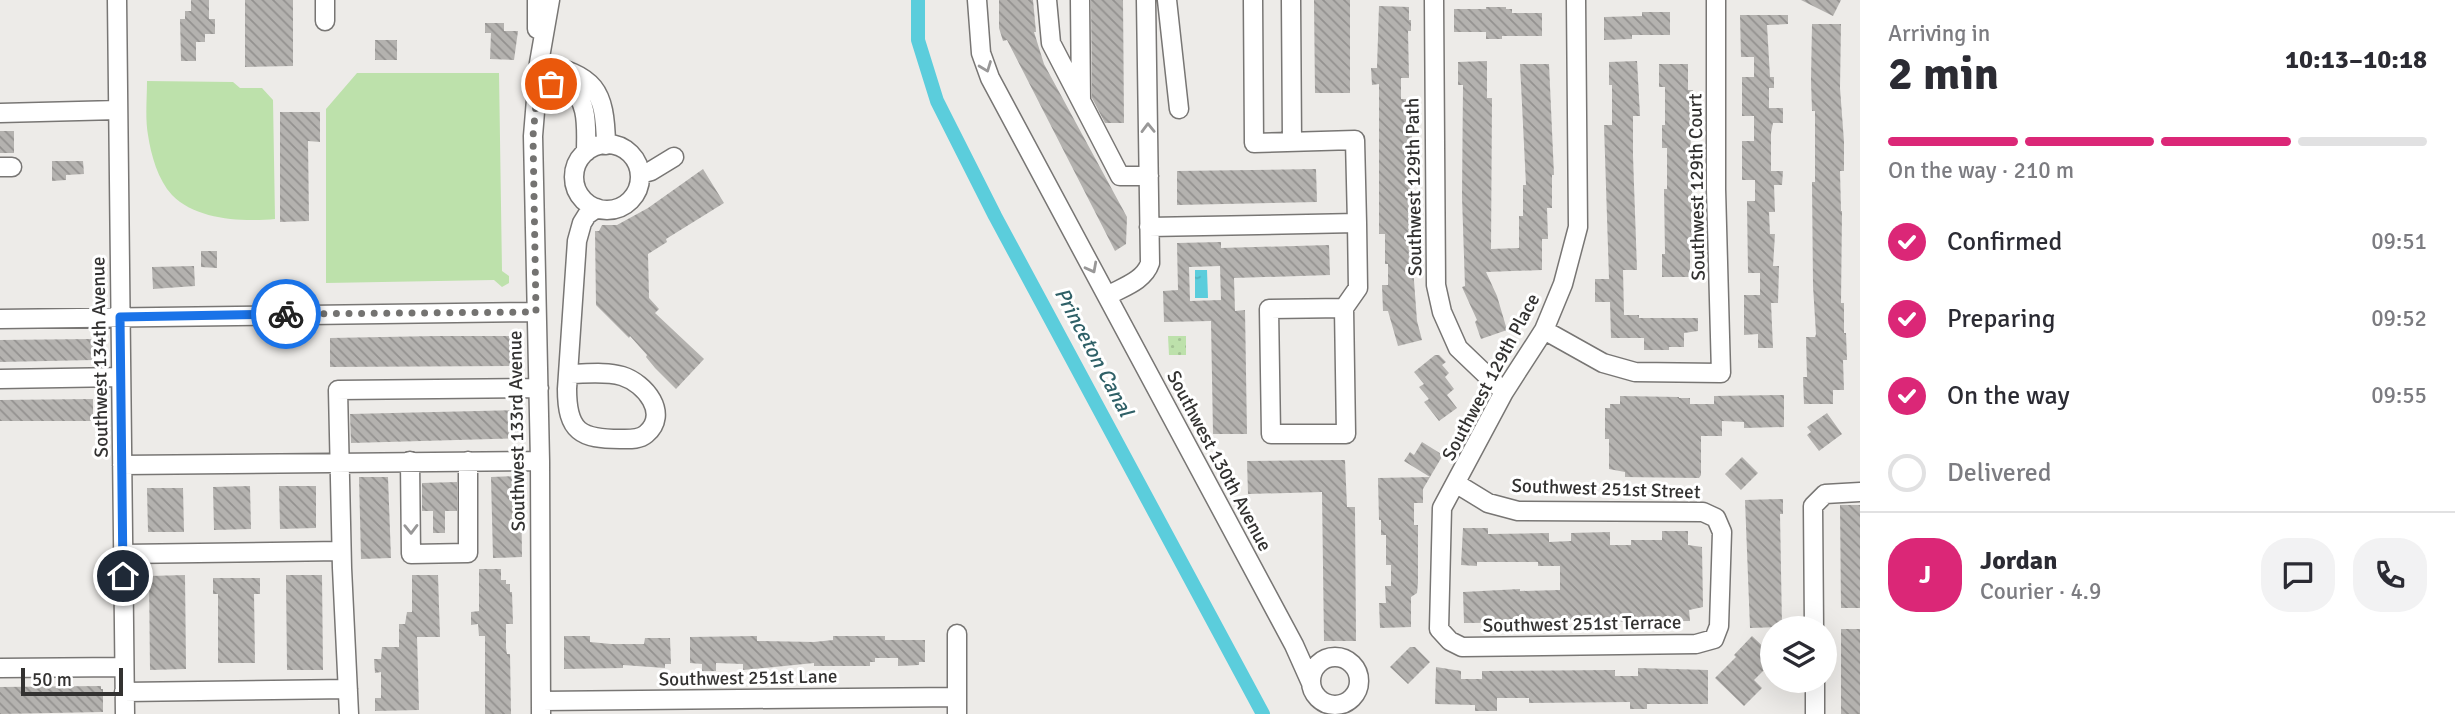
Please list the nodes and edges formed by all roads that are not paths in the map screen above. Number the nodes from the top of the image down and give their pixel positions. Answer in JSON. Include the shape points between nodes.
{"nodes":[{"id":1,"x":117,"y":0,"type":"edge"},
{"id":2,"x":325,"y":0,"type":"edge"},
{"id":3,"x":537,"y":0,"type":"edge"},
{"id":4,"x":550,"y":0,"type":"edge"},
{"id":5,"x":977,"y":0,"type":"edge"},
{"id":6,"x":1046,"y":0,"type":"edge"},
{"id":7,"x":1080,"y":0,"type":"edge"},
{"id":8,"x":1146,"y":0,"type":"edge"},
{"id":9,"x":1167,"y":0,"type":"edge"},
{"id":10,"x":1254,"y":0,"type":"edge"},
{"id":11,"x":1290,"y":0,"type":"edge"},
{"id":12,"x":1434,"y":0,"type":"edge"},
{"id":13,"x":1576,"y":0,"type":"edge"},
{"id":14,"x":1717,"y":0,"type":"edge"},
{"id":15,"x":325,"y":21,"type":"dead end"},
{"id":16,"x":539,"y":63,"type":"junction"},
{"id":17,"x":538,"y":83,"type":"junction"},
{"id":18,"x":1081,"y":102,"type":"junction"},
{"id":19,"x":1179,"y":109,"type":"dead end"},
{"id":20,"x":118,"y":110,"type":"junction"},
{"id":21,"x":0,"y":113,"type":"edge"},
{"id":22,"x":1292,"y":142,"type":"junction"},
{"id":23,"x":606,"y":145,"type":"junction"},
{"id":24,"x":586,"y":152,"type":"junction"},
{"id":25,"x":674,"y":157,"type":"dead end"},
{"id":26,"x":640,"y":174,"type":"junction"},
{"id":27,"x":1149,"y":176,"type":"junction"},
{"id":28,"x":577,"y":190,"type":"junction"},
{"id":29,"x":597,"y":208,"type":"junction"},
{"id":30,"x":1357,"y":223,"type":"junction"},
{"id":31,"x":1149,"y":227,"type":"junction"},
{"id":32,"x":577,"y":241,"type":"junction"},
{"id":33,"x":1107,"y":296,"type":"junction"},
{"id":34,"x":1344,"y":308,"type":"junction"},
{"id":35,"x":536,"y":312,"type":"junction"},
{"id":36,"x":120,"y":317,"type":"junction"},
{"id":37,"x":0,"y":319,"type":"edge"},
{"id":38,"x":1544,"y":330,"type":"junction"},
{"id":39,"x":568,"y":374,"type":"junction"},
{"id":40,"x":121,"y":377,"type":"junction"},
{"id":41,"x":0,"y":379,"type":"edge"},
{"id":42,"x":538,"y":388,"type":"junction"},
{"id":43,"x":1504,"y":392,"type":"junction"},
{"id":44,"x":410,"y":461,"type":"junction"},
{"id":45,"x":468,"y":461,"type":"junction"},
{"id":46,"x":540,"y":461,"type":"junction"},
{"id":47,"x":340,"y":463,"type":"junction"},
{"id":48,"x":122,"y":465,"type":"junction"},
{"id":49,"x":1457,"y":484,"type":"junction"},
{"id":50,"x":1860,"y":492,"type":"edge"},
{"id":51,"x":341,"y":551,"type":"junction"},
{"id":52,"x":123,"y":554,"type":"junction"},
{"id":53,"x":1814,"y":616,"type":"edge"},
{"id":54,"x":957,"y":634,"type":"dead end"},
{"id":55,"x":1714,"y":639,"type":"joint"},
{"id":56,"x":1450,"y":642,"type":"joint"},
{"id":57,"x":1294,"y":645,"type":"junction"},
{"id":58,"x":1327,"y":658,"type":"junction"},
{"id":59,"x":124,"y":667,"type":"junction"},
{"id":60,"x":0,"y":668,"type":"edge"},
{"id":61,"x":1311,"y":683,"type":"junction"},
{"id":62,"x":348,"y":689,"type":"junction"},
{"id":63,"x":124,"y":692,"type":"junction"},
{"id":64,"x":1815,"y":693,"type":"edge"},
{"id":65,"x":957,"y":705,"type":"edge"},
{"id":66,"x":541,"y":708,"type":"edge"},
{"id":67,"x":125,"y":714,"type":"edge"},
{"id":68,"x":349,"y":714,"type":"edge"},
{"id":69,"x":1815,"y":714,"type":"edge"}],
"edges":[{"from":1,"to":20,"type":"street","name":"Southwest 134th Avenue"},
{"from":2,"to":15,"type":"street"},
{"from":3,"to":16,"type":"street","name":"Southwest 133rd Avenue"},
{"from":4,"to":16,"type":"street","name":"Southwest 133rd Avenue"},
{"from":5,"to":33,"type":"street","name":"Southwest 130th Avenue","one_way":true,"via":[[981,52],[990,78]]},
{"from":6,"to":18,"type":"street","via":[[1051,43]]},
{"from":7,"to":18,"type":"street"},
{"from":27,"to":8,"type":"street","one_way":true},
{"from":9,"to":19,"type":"street"},
{"from":10,"to":22,"type":"street","via":[[1255,143]]},
{"from":11,"to":22,"type":"street"},
{"from":12,"to":43,"type":"street","name":"Southwest 129th Path","via":[[1436,285],[1458,348]]},
{"from":13,"to":38,"type":"street","name":"Southwest 129th Place","via":[[1578,227],[1563,284]]},
{"from":14,"to":38,"type":"street","name":"Southwest 129th Court","via":[[1721,373],[1635,372],[1603,363]]},
{"from":16,"to":17,"type":"street","name":"Southwest 133rd Avenue"},
{"from":16,"to":23,"type":"street","via":[[579,74],[591,84],[605,114]]},
{"from":17,"to":24,"type":"street","via":[[564,86],[579,99],[586,118]]},
{"from":17,"to":35,"type":"street","name":"Southwest 133rd Avenue","via":[[533,136]]},
{"from":18,"to":27,"type":"street","via":[[1120,176]]},
{"from":20,"to":21,"type":"street"},
{"from":20,"to":36,"type":"street","name":"Southwest 134th Avenue"},
{"from":22,"to":30,"type":"street","via":[[1355,140]]},
{"from":23,"to":24,"type":"street"},
{"from":23,"to":26,"type":"street","via":[[626,151]]},
{"from":24,"to":28,"type":"street","via":[[575,171]]},
{"from":25,"to":26,"type":"street"},
{"from":26,"to":29,"type":"street","via":[[631,200],[615,209]]},
{"from":27,"to":31,"type":"street"},
{"from":28,"to":29,"type":"street"},
{"from":28,"to":32,"type":"street"},
{"from":29,"to":32,"type":"street","via":[[582,223]]},
{"from":30,"to":31,"type":"street"},
{"from":30,"to":34,"type":"street","via":[[1358,288]]},
{"from":31,"to":33,"type":"street","via":[[1147,270]]},
{"from":32,"to":39,"type":"street"},
{"from":33,"to":57,"type":"street","name":"Southwest 130th Avenue"},
{"from":34,"to":34,"type":"street","via":[[1346,434],[1271,434],[1269,309]]},
{"from":35,"to":36,"type":"street"},
{"from":35,"to":42,"type":"street","name":"Southwest 133rd Avenue"},
{"from":36,"to":37,"type":"street"},
{"from":36,"to":40,"type":"street","name":"Southwest 134th Avenue"},
{"from":38,"to":43,"type":"street","name":"Southwest 129th Place"},
{"from":39,"to":39,"type":"street","via":[[568,406],[583,434],[595,439],[636,439],[653,426],[654,403],[627,377]]},
{"from":40,"to":41,"type":"street"},
{"from":40,"to":48,"type":"street","name":"Southwest 134th Avenue"},
{"from":42,"to":46,"type":"street","name":"Southwest 133rd Avenue"},
{"from":42,"to":47,"type":"street","via":[[338,390]]},
{"from":43,"to":49,"type":"street","name":"Southwest 129th Place"},
{"from":44,"to":45,"type":"street"},
{"from":44,"to":45,"type":"street","one_way":true,"via":[[411,554],[468,553]]},
{"from":44,"to":47,"type":"street"},
{"from":45,"to":46,"type":"street"},
{"from":46,"to":66,"type":"street","name":"Southwest 133rd Avenue"},
{"from":47,"to":48,"type":"street"},
{"from":47,"to":51,"type":"street"},
{"from":48,"to":52,"type":"street","name":"Southwest 134th Avenue"},
{"from":49,"to":55,"type":"street","name":"Southwest 251st Street","via":[[1488,503],[1518,511],[1703,512],[1717,518],[1722,532],[1719,626]]},
{"from":49,"to":56,"type":"street","name":"Southwest 129th Place","via":[[1443,508],[1441,523],[1439,629]]},
{"from":50,"to":53,"type":"street","via":[[1825,494],[1813,506]]},
{"from":51,"to":52,"type":"street"},
{"from":51,"to":62,"type":"street"},
{"from":52,"to":59,"type":"street","name":"Southwest 134th Avenue"},
{"from":54,"to":65,"type":"street"},
{"from":55,"to":56,"type":"street","name":"Southwest 251st Terrace","via":[[1696,644],[1462,647]]},
{"from":57,"to":58,"type":"street"},
{"from":57,"to":61,"type":"street","name":"Southwest 130th Avenue"},
{"from":58,"to":61,"type":"street","via":[[1313,671]]},
{"from":58,"to":61,"type":"street","via":[[1340,657],[1352,663],[1360,681],[1356,694],[1340,705],[1326,704]]},
{"from":59,"to":60,"type":"street"},
{"from":59,"to":63,"type":"street","name":"Southwest 134th Avenue"},
{"from":62,"to":63,"type":"street"},
{"from":62,"to":68,"type":"street"},
{"from":63,"to":67,"type":"street","name":"Southwest 134th Avenue"},
{"from":64,"to":69,"type":"street"},
{"from":65,"to":66,"type":"street","name":"Southwest 251st Lane"}]}
